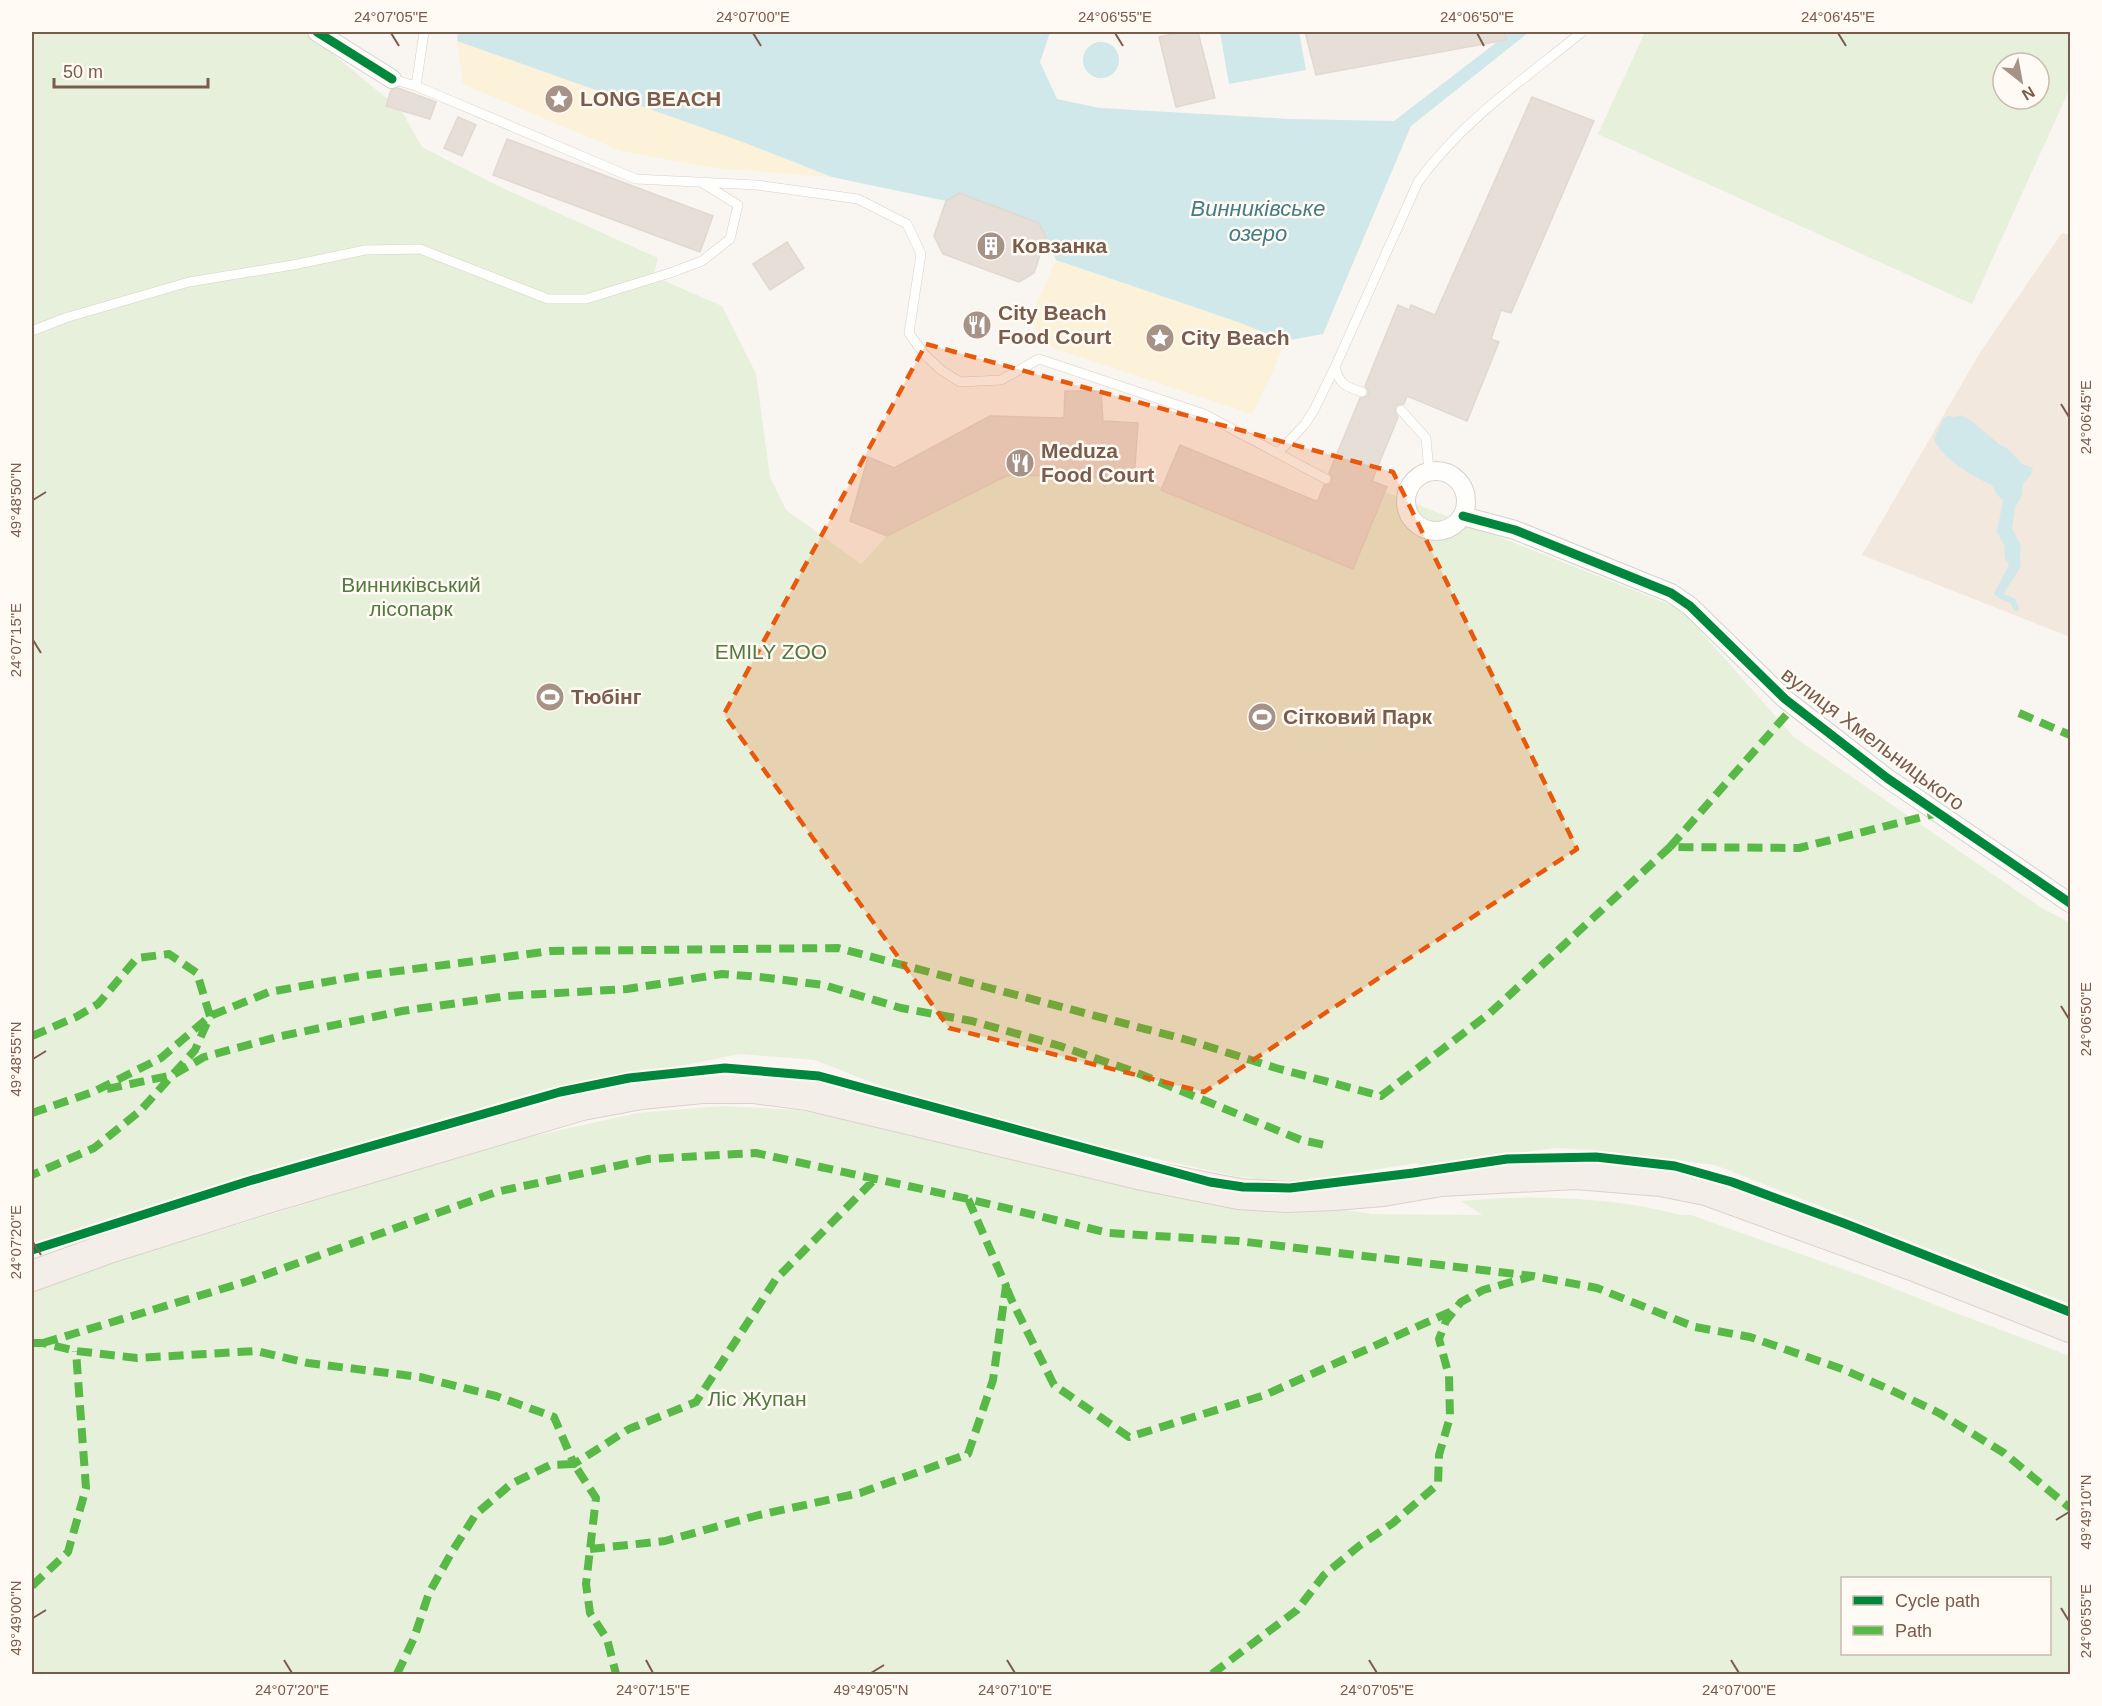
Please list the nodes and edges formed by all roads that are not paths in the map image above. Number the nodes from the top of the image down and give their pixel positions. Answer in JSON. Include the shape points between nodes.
{"nodes":[{"id":1,"x":317,"y":32,"type":"edge"},
{"id":2,"x":424,"y":32,"type":"edge"},
{"id":3,"x":1582,"y":32,"type":"edge"},
{"id":4,"x":392,"y":79,"type":"joint"},
{"id":5,"x":416,"y":86,"type":"junction"},
{"id":6,"x":700,"y":182,"type":"junction"},
{"id":7,"x":32,"y":331,"type":"edge"},
{"id":8,"x":1335,"y":367,"type":"junction"},
{"id":9,"x":1362,"y":392,"type":"dead end"},
{"id":10,"x":1401,"y":410,"type":"dead end"},
{"id":11,"x":1278,"y":453,"type":"junction"},
{"id":12,"x":1429,"y":471,"type":"junction"},
{"id":13,"x":1326,"y":479,"type":"dead end"},
{"id":14,"x":1463,"y":516,"type":"junction"},
{"id":15,"x":2070,"y":903,"type":"edge"},
{"id":16,"x":32,"y":1276,"type":"edge"},
{"id":17,"x":2070,"y":1327,"type":"edge"}],
"edges":[{"from":1,"to":4,"type":"street"},
{"from":2,"to":5,"type":"lane"},
{"from":3,"to":8,"type":"lane","via":[[1513,85],[1430,165],[1418,182]]},
{"from":4,"to":5,"type":"lane"},
{"from":5,"to":6,"type":"lane","via":[[636,179]]},
{"from":6,"to":7,"type":"lane","via":[[738,205],[730,239],[702,261],[586,299],[548,299],[420,249],[365,250],[189,282]]},
{"from":6,"to":11,"type":"lane","via":[[757,185],[858,199],[907,224],[921,254],[909,333],[932,362],[960,382],[1001,380],[1039,359],[1204,414]]},
{"from":8,"to":9,"type":"lane","via":[[1344,387]]},
{"from":8,"to":11,"type":"lane","via":[[1305,424]]},
{"from":10,"to":12,"type":"lane","via":[[1426,438]]},
{"from":11,"to":13,"type":"lane"},
{"from":12,"to":14,"type":"street","via":[[1448,472],[1462,485],[1466,494]]},
{"from":12,"to":14,"type":"street","via":[[1420,474],[1407,488],[1405,503],[1415,524],[1432,531],[1451,527]]},
{"from":14,"to":15,"type":"street","name":"вулиця Хмельницького","via":[[1515,530],[1671,593],[1690,606],[1785,699],[1887,778]]},
{"from":16,"to":17,"type":"main road","via":[[264,1199],[582,1105],[641,1094],[753,1088],[807,1095],[1138,1174],[1239,1194],[1334,1195],[1441,1181],[1576,1174],[1661,1181],[1706,1190]]}]}
